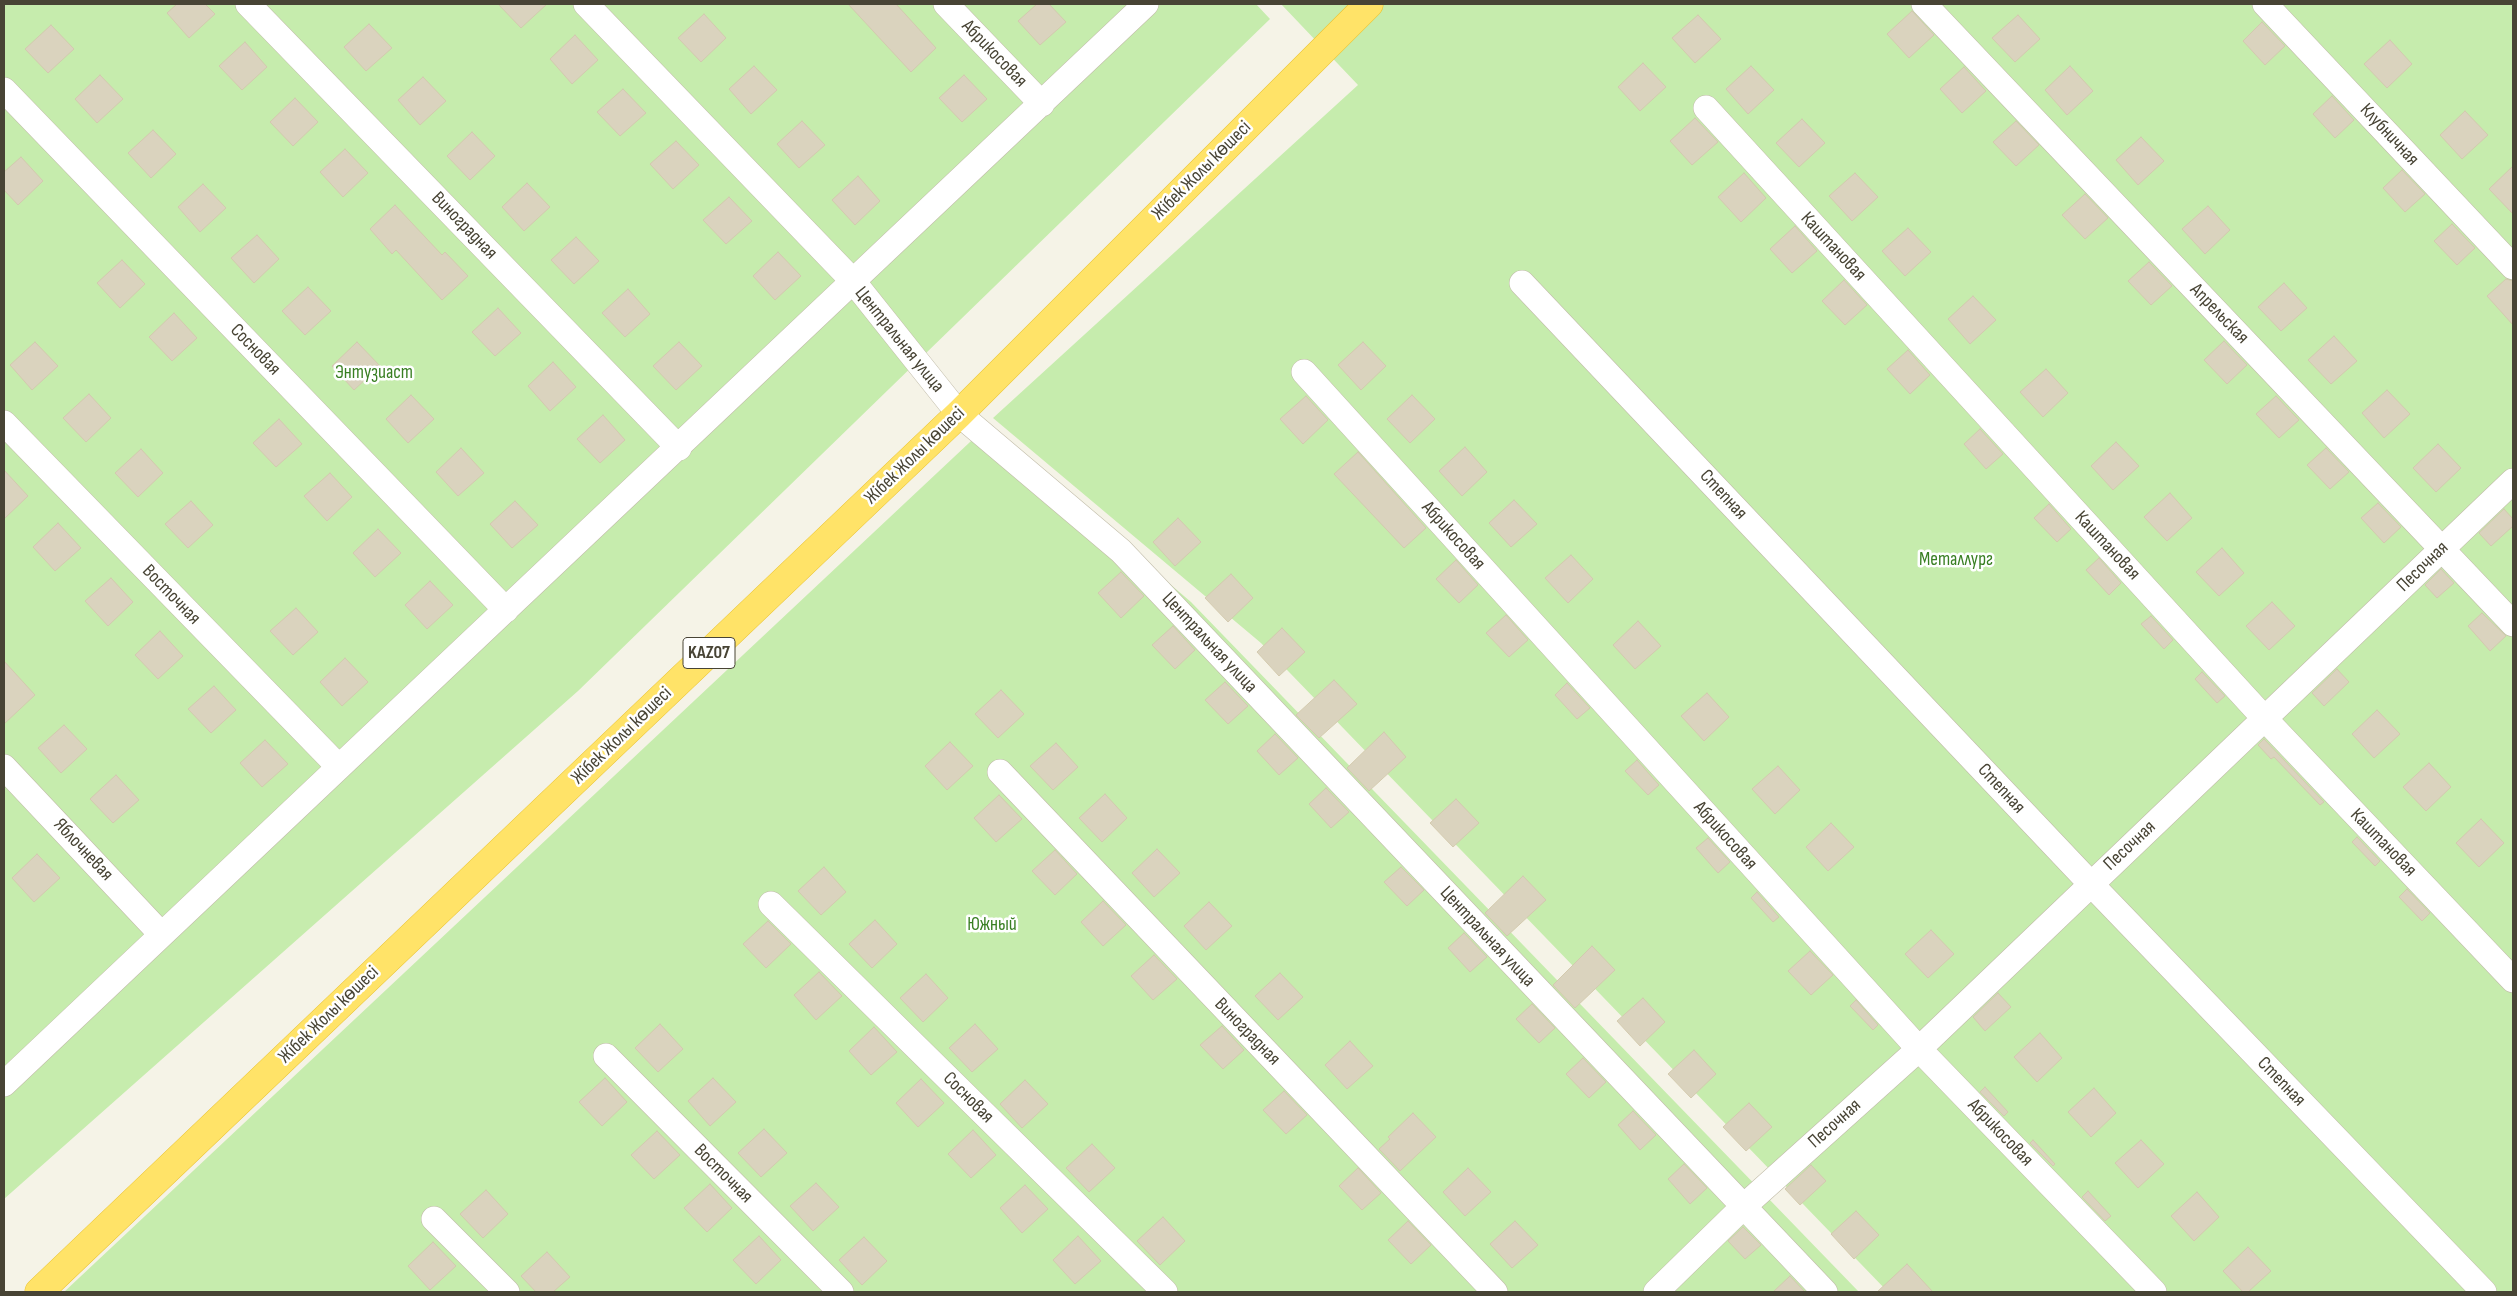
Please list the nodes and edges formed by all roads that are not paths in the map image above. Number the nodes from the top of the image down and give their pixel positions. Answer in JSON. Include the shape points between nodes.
{"nodes":[{"id":1,"x":248,"y":4,"type":"edge"},
{"id":2,"x":586,"y":4,"type":"edge"},
{"id":3,"x":946,"y":4,"type":"edge"},
{"id":4,"x":1146,"y":4,"type":"edge"},
{"id":5,"x":1369,"y":4,"type":"edge"},
{"id":6,"x":1924,"y":4,"type":"edge"},
{"id":7,"x":2265,"y":4,"type":"edge"},
{"id":8,"x":4,"y":90,"type":"edge"},
{"id":9,"x":1042,"y":104,"type":"junction"},
{"id":10,"x":1706,"y":108,"type":"dead end"},
{"id":11,"x":2513,"y":267,"type":"edge"},
{"id":12,"x":852,"y":281,"type":"junction"},
{"id":13,"x":1522,"y":283,"type":"dead end"},
{"id":14,"x":1304,"y":372,"type":"dead end"},
{"id":15,"x":959,"y":414,"type":"junction"},
{"id":16,"x":4,"y":422,"type":"edge"},
{"id":17,"x":679,"y":448,"type":"junction"},
{"id":18,"x":2513,"y":481,"type":"edge"},
{"id":19,"x":2442,"y":549,"type":"junction"},
{"id":20,"x":506,"y":610,"type":"junction"},
{"id":21,"x":2513,"y":624,"type":"edge"},
{"id":22,"x":2266,"y":719,"type":"junction"},
{"id":23,"x":4,"y":767,"type":"edge"},
{"id":24,"x":339,"y":767,"type":"junction"},
{"id":25,"x":1000,"y":772,"type":"dead end"},
{"id":26,"x":2090,"y":883,"type":"junction"},
{"id":27,"x":771,"y":904,"type":"dead end"},
{"id":28,"x":161,"y":934,"type":"junction"},
{"id":29,"x":2513,"y":980,"type":"edge"},
{"id":30,"x":1919,"y":1049,"type":"junction"},
{"id":31,"x":606,"y":1056,"type":"dead end"},
{"id":32,"x":4,"y":1084,"type":"edge"},
{"id":33,"x":1743,"y":1207,"type":"junction"},
{"id":34,"x":434,"y":1219,"type":"dead end"},
{"id":35,"x":39,"y":1292,"type":"edge"},
{"id":36,"x":507,"y":1292,"type":"edge"},
{"id":37,"x":840,"y":1292,"type":"edge"},
{"id":38,"x":1165,"y":1292,"type":"edge"},
{"id":39,"x":1495,"y":1292,"type":"edge"},
{"id":40,"x":1656,"y":1292,"type":"edge"},
{"id":41,"x":1825,"y":1292,"type":"edge"},
{"id":42,"x":2154,"y":1292,"type":"edge"},
{"id":43,"x":2484,"y":1292,"type":"edge"}],
"edges":[{"from":1,"to":17,"type":"street","name":"Виноградная"},
{"from":2,"to":12,"type":"street","name":"Центральная улица"},
{"from":3,"to":9,"type":"street","name":"Абрикосовая"},
{"from":4,"to":9,"type":"street"},
{"from":5,"to":15,"type":"highway","name":"Жібек Жолы көшесі","number":"KAZ07"},
{"from":6,"to":19,"type":"street","name":"Апрельская"},
{"from":7,"to":11,"type":"street","name":"Клубничная"},
{"from":8,"to":20,"type":"street","name":"Сосновая"},
{"from":9,"to":12,"type":"street"},
{"from":10,"to":22,"type":"street","name":"Каштановая"},
{"from":12,"to":15,"type":"street","name":"Центральная улица"},
{"from":12,"to":17,"type":"street"},
{"from":13,"to":26,"type":"street","name":"Степная"},
{"from":14,"to":30,"type":"street","name":"Абрикосовая"},
{"from":15,"to":33,"type":"street","name":"Центральная улица","via":[[1121,551]]},
{"from":15,"to":35,"type":"highway","name":"Жібек Жолы көшесі","number":"KAZ07"},
{"from":16,"to":24,"type":"street","name":"Восточная"},
{"from":17,"to":20,"type":"street"},
{"from":18,"to":19,"type":"street","name":"Песочная"},
{"from":19,"to":21,"type":"street","name":"Апрельская"},
{"from":19,"to":22,"type":"street","name":"Песочная"},
{"from":20,"to":24,"type":"street"},
{"from":22,"to":26,"type":"street","name":"Песочная"},
{"from":22,"to":29,"type":"street","name":"Каштановая"},
{"from":23,"to":28,"type":"street","name":"Яблочневая"},
{"from":24,"to":28,"type":"street"},
{"from":25,"to":39,"type":"street","name":"Виноградная"},
{"from":26,"to":30,"type":"street","name":"Песочная"},
{"from":26,"to":43,"type":"street","name":"Степная"},
{"from":27,"to":38,"type":"street","name":"Сосновая"},
{"from":28,"to":32,"type":"street"},
{"from":30,"to":33,"type":"street","name":"Песочная"},
{"from":30,"to":42,"type":"street","name":"Абрикосовая"},
{"from":31,"to":37,"type":"street","name":"Восточная"},
{"from":33,"to":40,"type":"street","name":"Песочная"},
{"from":33,"to":41,"type":"street","name":"Центральная улица"},
{"from":34,"to":36,"type":"street"}]}
